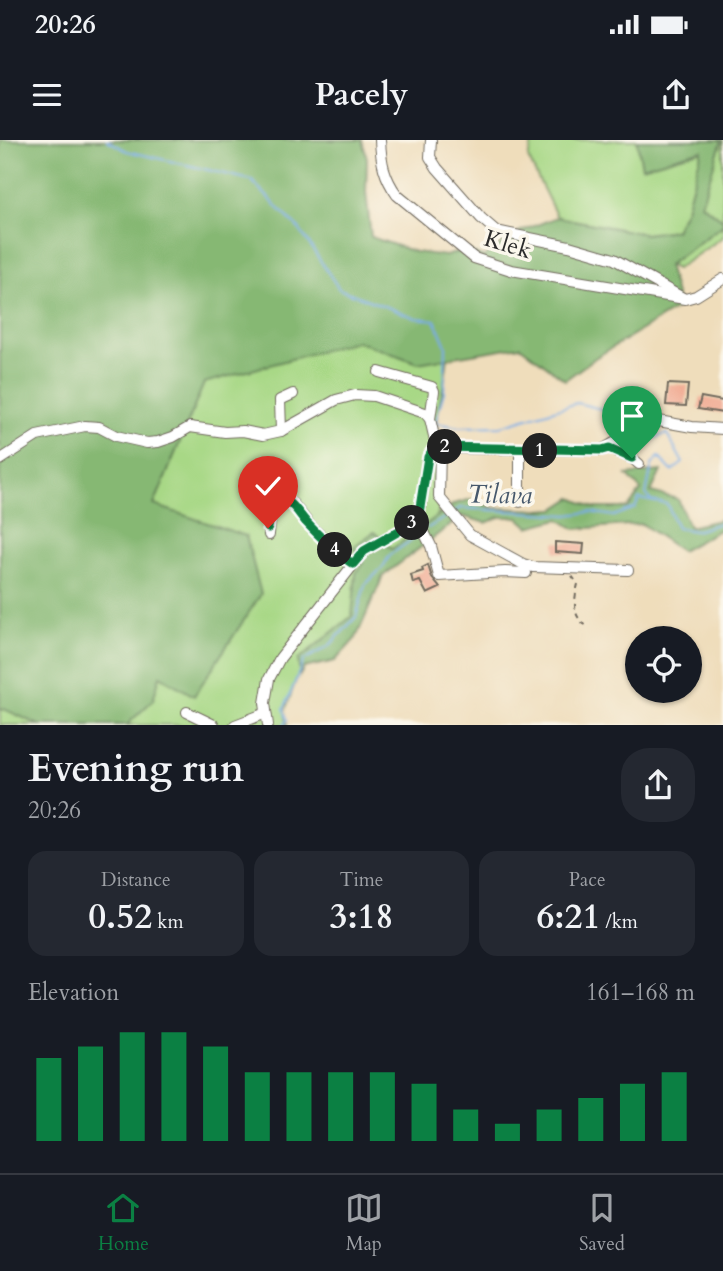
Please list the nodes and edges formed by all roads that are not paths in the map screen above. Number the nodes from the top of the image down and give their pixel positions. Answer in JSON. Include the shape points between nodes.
{"nodes":[{"id":1,"x":380,"y":140,"type":"edge"},
{"id":2,"x":431,"y":140,"type":"edge"},
{"id":3,"x":723,"y":279,"type":"edge"},
{"id":4,"x":685,"y":299,"type":"junction"},
{"id":5,"x":379,"y":372,"type":"dead end"},
{"id":6,"x":293,"y":394,"type":"dead end"},
{"id":7,"x":631,"y":414,"type":"dead end"},
{"id":8,"x":430,"y":419,"type":"junction"},
{"id":9,"x":653,"y":420,"type":"junction"},
{"id":10,"x":723,"y":429,"type":"edge"},
{"id":11,"x":281,"y":430,"type":"junction"},
{"id":12,"x":438,"y":446,"type":"junction"},
{"id":13,"x":609,"y":448,"type":"junction"},
{"id":14,"x":520,"y":451,"type":"junction"},
{"id":15,"x":0,"y":460,"type":"edge"},
{"id":16,"x":639,"y":464,"type":"dead end"},
{"id":17,"x":520,"y":502,"type":"dead end"},
{"id":18,"x":423,"y":528,"type":"junction"},
{"id":19,"x":269,"y":535,"type":"dead end"},
{"id":20,"x":353,"y":564,"type":"junction"},
{"id":21,"x":628,"y":570,"type":"dead end"},
{"id":22,"x":526,"y":573,"type":"dead end"},
{"id":23,"x":187,"y":712,"type":"dead end"},
{"id":24,"x":265,"y":713,"type":"junction"},
{"id":25,"x":214,"y":725,"type":"edge"},
{"id":26,"x":235,"y":725,"type":"edge"},
{"id":27,"x":268,"y":725,"type":"edge"}],
"edges":[{"from":1,"to":4,"type":"street","name":"Klek","via":[[382,168],[397,195],[474,258],[511,270]]},
{"from":2,"to":4,"type":"street","name":"Klek","via":[[430,157],[496,231],[614,259]]},
{"from":3,"to":4,"type":"street"},
{"from":5,"to":8,"type":"street","via":[[432,387]]},
{"from":6,"to":11,"type":"street","via":[[280,400]]},
{"from":7,"to":9,"type":"street"},
{"from":8,"to":11,"type":"street","via":[[425,413],[374,396],[355,395],[335,400]]},
{"from":8,"to":12,"type":"street"},
{"from":9,"to":10,"type":"street"},
{"from":9,"to":13,"type":"street"},
{"from":11,"to":15,"type":"street","via":[[263,435],[190,427],[147,443],[99,426],[85,426],[37,436]]},
{"from":12,"to":14,"type":"street"},
{"from":12,"to":18,"type":"street","via":[[428,457]]},
{"from":12,"to":21,"type":"street","via":[[439,497],[470,535],[523,564]]},
{"from":13,"to":14,"type":"street"},
{"from":13,"to":16,"type":"street"},
{"from":14,"to":17,"type":"street"},
{"from":18,"to":20,"type":"street","via":[[364,551]]},
{"from":18,"to":22,"type":"street","via":[[439,576]]},
{"from":19,"to":20,"type":"street","via":[[271,502],[277,496],[293,505]]},
{"from":20,"to":24,"type":"street","via":[[280,658],[269,678]]},
{"from":23,"to":25,"type":"street"},
{"from":24,"to":26,"type":"street"},
{"from":24,"to":27,"type":"street"}]}
